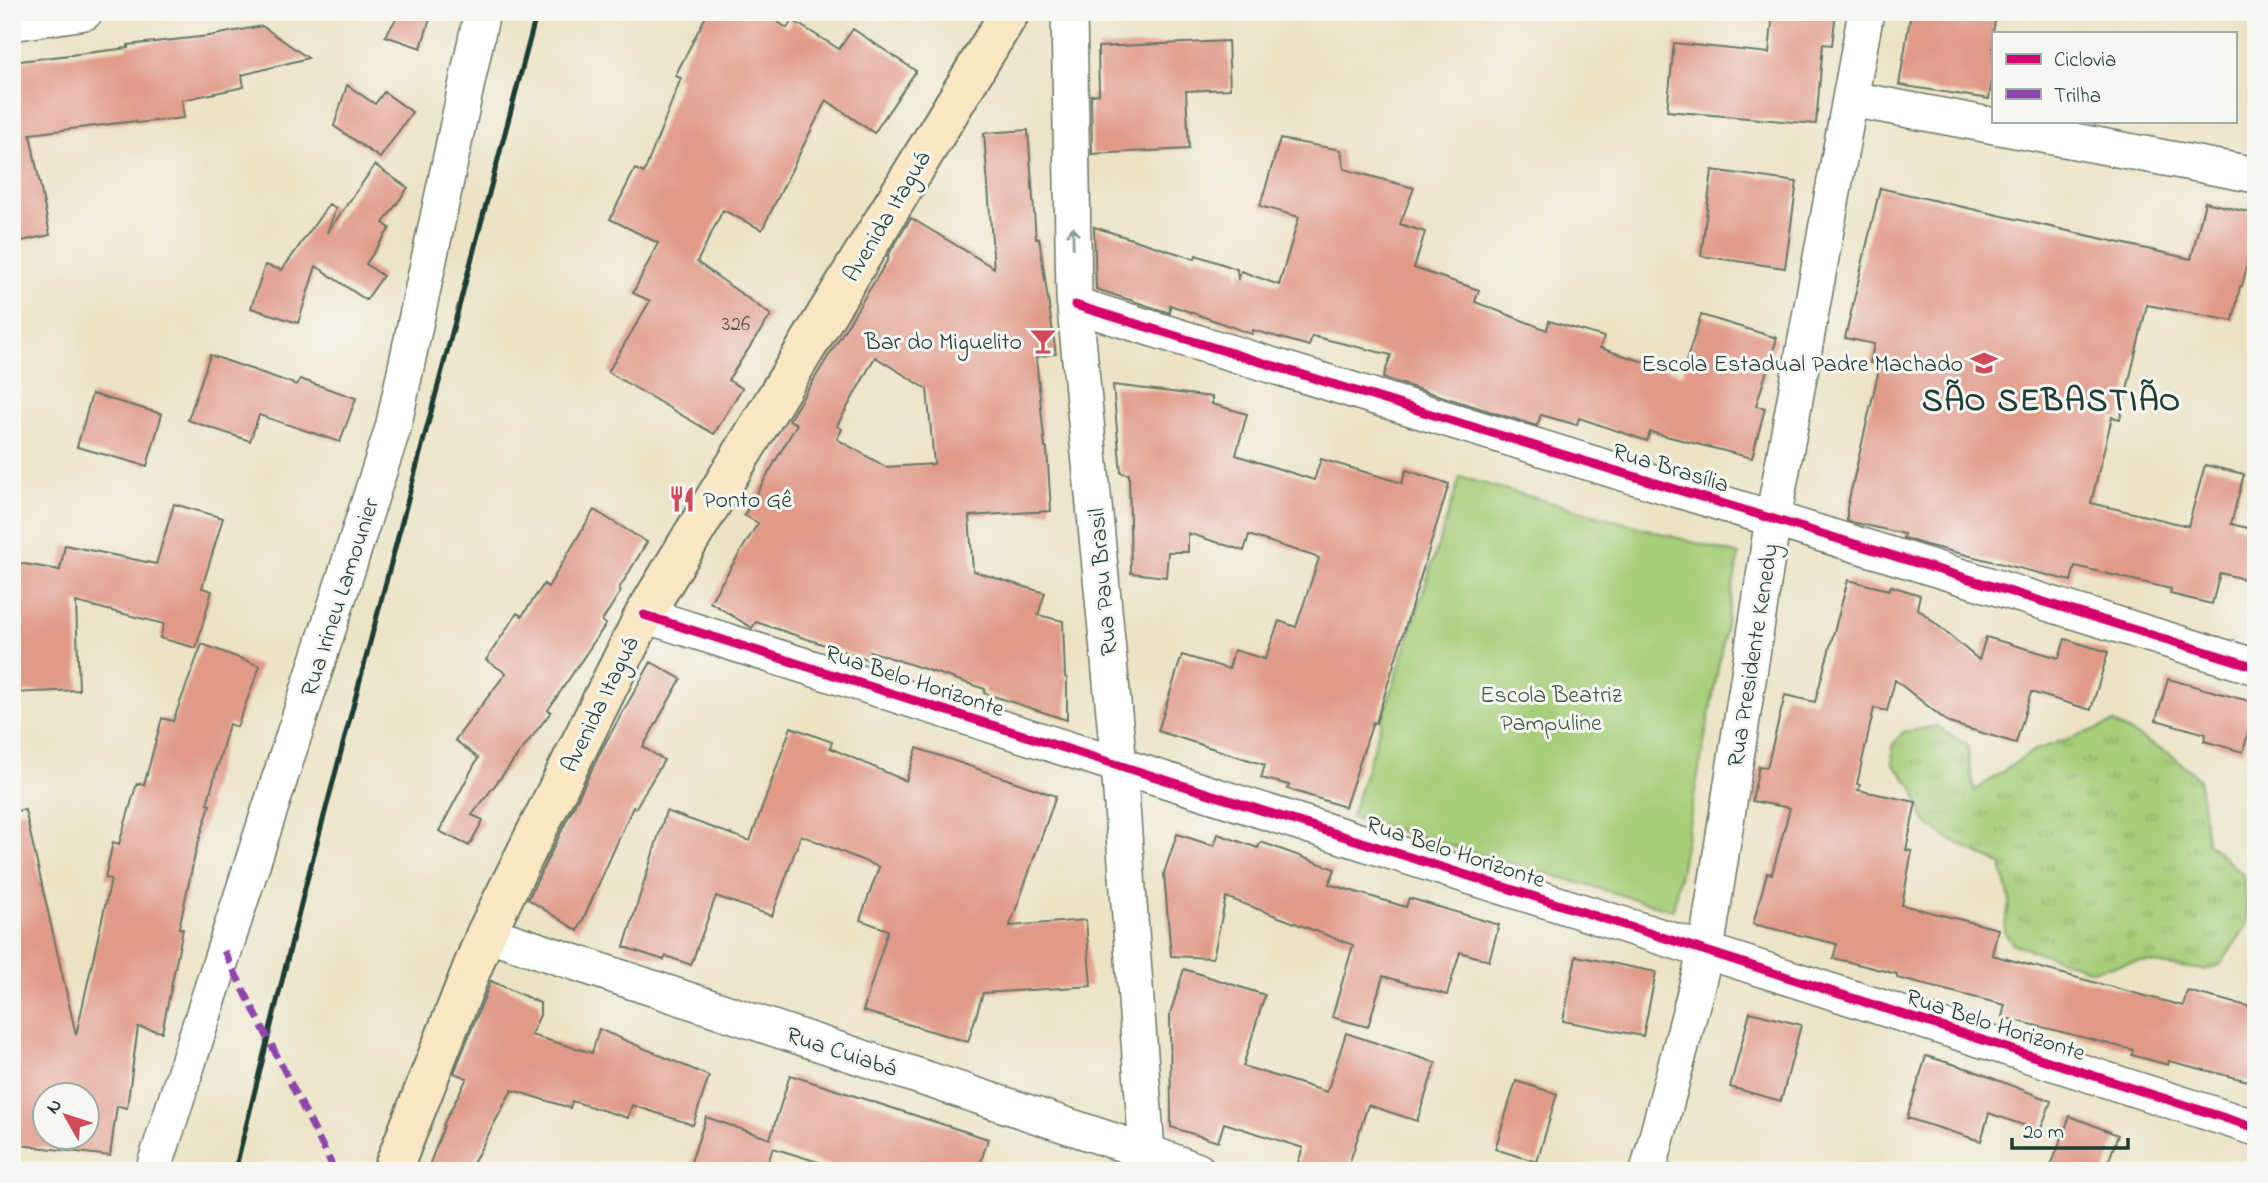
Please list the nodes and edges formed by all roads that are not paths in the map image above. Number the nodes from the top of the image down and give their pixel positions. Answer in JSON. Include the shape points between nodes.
{"nodes":[{"id":1,"x":85,"y":12,"type":"edge"},
{"id":2,"x":482,"y":12,"type":"edge"},
{"id":3,"x":1010,"y":12,"type":"edge"},
{"id":4,"x":1069,"y":12,"type":"edge"},
{"id":5,"x":1866,"y":12,"type":"edge"},
{"id":6,"x":12,"y":23,"type":"edge"},
{"id":7,"x":1851,"y":99,"type":"junction"},
{"id":8,"x":2256,"y":175,"type":"edge"},
{"id":9,"x":1075,"y":305,"type":"junction"},
{"id":10,"x":1773,"y":519,"type":"junction"},
{"id":11,"x":644,"y":615,"type":"junction"},
{"id":12,"x":2256,"y":667,"type":"edge"},
{"id":13,"x":1119,"y":765,"type":"junction"},
{"id":14,"x":486,"y":933,"type":"junction"},
{"id":15,"x":1706,"y":951,"type":"junction"},
{"id":16,"x":2256,"y":1128,"type":"edge"},
{"id":17,"x":1147,"y":1152,"type":"junction"},
{"id":18,"x":153,"y":1171,"type":"edge"},
{"id":19,"x":392,"y":1171,"type":"edge"},
{"id":20,"x":1198,"y":1171,"type":"edge"},
{"id":21,"x":1648,"y":1171,"type":"edge"}],
"edges":[{"from":1,"to":6,"type":"street"},
{"from":2,"to":18,"type":"street","name":"Rua Irineu Lamounier","via":[[393,428]]},
{"from":3,"to":11,"type":"main road","name":"Avenida Itaguá"},
{"from":9,"to":4,"type":"street","name":"Rua Pau Brasil","one_way":true},
{"from":5,"to":7,"type":"street","name":"Rua Presidente Kenedy"},
{"from":7,"to":8,"type":"street"},
{"from":7,"to":10,"type":"street","name":"Rua Presidente Kenedy"},
{"from":9,"to":10,"type":"street","name":"Rua Brasília"},
{"from":9,"to":13,"type":"street","name":"Rua Pau Brasil"},
{"from":10,"to":12,"type":"street","name":"Rua Brasília"},
{"from":10,"to":15,"type":"street","name":"Rua Presidente Kenedy"},
{"from":11,"to":13,"type":"street","name":"Rua Belo Horizonte"},
{"from":11,"to":14,"type":"main road","name":"Avenida Itaguá"},
{"from":13,"to":15,"type":"street","name":"Rua Belo Horizonte"},
{"from":13,"to":17,"type":"street","name":"Rua Pau Brasil"},
{"from":14,"to":17,"type":"street","name":"Rua Cuiabá"},
{"from":14,"to":19,"type":"main road","name":"Avenida Itaguá"},
{"from":15,"to":16,"type":"street","name":"Rua Belo Horizonte"},
{"from":15,"to":21,"type":"street","name":"Rua Presidente Kenedy"},
{"from":17,"to":20,"type":"street","name":"Rua Cuiabá"}]}
